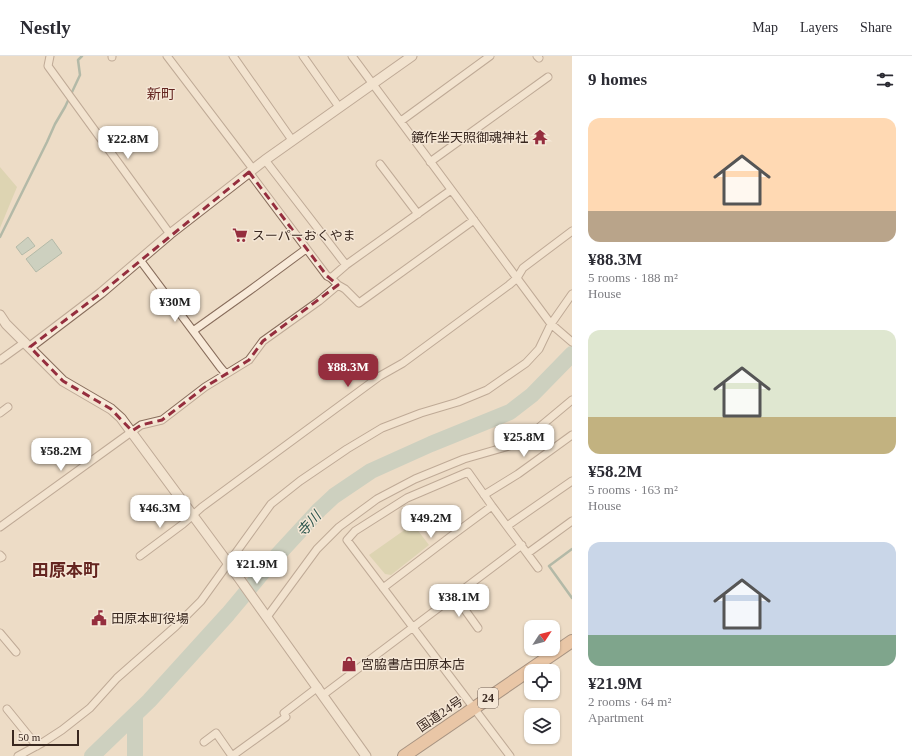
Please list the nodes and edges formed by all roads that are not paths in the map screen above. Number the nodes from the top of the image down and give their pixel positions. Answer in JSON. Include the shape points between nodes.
{"nodes":[{"id":1,"x":50,"y":56,"type":"edge"},
{"id":2,"x":167,"y":56,"type":"edge"},
{"id":3,"x":233,"y":56,"type":"edge"},
{"id":4,"x":303,"y":56,"type":"edge"},
{"id":5,"x":352,"y":56,"type":"edge"},
{"id":6,"x":412,"y":56,"type":"edge"},
{"id":7,"x":490,"y":56,"type":"edge"},
{"id":8,"x":548,"y":77,"type":"dead end"},
{"id":9,"x":373,"y":83,"type":"junction"},
{"id":10,"x":338,"y":107,"type":"junction"},
{"id":11,"x":401,"y":121,"type":"junction"},
{"id":12,"x":292,"y":140,"type":"junction"},
{"id":13,"x":266,"y":160,"type":"junction"},
{"id":14,"x":430,"y":162,"type":"junction"},
{"id":15,"x":380,"y":164,"type":"dead end"},
{"id":16,"x":251,"y":171,"type":"junction"},
{"id":17,"x":451,"y":190,"type":"junction"},
{"id":18,"x":418,"y":214,"type":"junction"},
{"id":19,"x":474,"y":220,"type":"junction"},
{"id":20,"x":572,"y":231,"type":"edge"},
{"id":21,"x":170,"y":234,"type":"junction"},
{"id":22,"x":306,"y":248,"type":"junction"},
{"id":23,"x":140,"y":260,"type":"junction"},
{"id":24,"x":346,"y":265,"type":"junction"},
{"id":25,"x":331,"y":278,"type":"junction"},
{"id":26,"x":517,"y":278,"type":"junction"},
{"id":27,"x":338,"y":285,"type":"junction"},
{"id":28,"x":572,"y":294,"type":"edge"},
{"id":29,"x":0,"y":315,"type":"edge"},
{"id":30,"x":554,"y":326,"type":"junction"},
{"id":31,"x":192,"y":331,"type":"junction"},
{"id":32,"x":572,"y":342,"type":"edge"},
{"id":33,"x":27,"y":344,"type":"junction"},
{"id":34,"x":0,"y":360,"type":"edge"},
{"id":35,"x":226,"y":374,"type":"junction"},
{"id":36,"x":572,"y":400,"type":"edge"},
{"id":37,"x":8,"y":407,"type":"dead end"},
{"id":38,"x":0,"y":413,"type":"edge"},
{"id":39,"x":132,"y":431,"type":"junction"},
{"id":40,"x":572,"y":434,"type":"edge"},
{"id":41,"x":572,"y":481,"type":"edge"},
{"id":42,"x":484,"y":495,"type":"junction"},
{"id":43,"x":492,"y":506,"type":"junction"},
{"id":44,"x":192,"y":515,"type":"junction"},
{"id":45,"x":572,"y":521,"type":"edge"},
{"id":46,"x":507,"y":526,"type":"junction"},
{"id":47,"x":0,"y":527,"type":"edge"},
{"id":48,"x":522,"y":545,"type":"junction"},
{"id":49,"x":528,"y":553,"type":"junction"},
{"id":50,"x":0,"y":555,"type":"edge"},
{"id":51,"x":140,"y":556,"type":"dead end"},
{"id":52,"x":0,"y":558,"type":"edge"},
{"id":53,"x":229,"y":565,"type":"junction"},
{"id":54,"x":538,"y":568,"type":"dead end"},
{"id":55,"x":384,"y":588,"type":"junction"},
{"id":56,"x":455,"y":596,"type":"junction"},
{"id":57,"x":266,"y":616,"type":"junction"},
{"id":58,"x":413,"y":628,"type":"junction"},
{"id":59,"x":478,"y":628,"type":"dead end"},
{"id":60,"x":0,"y":633,"type":"edge"},
{"id":61,"x":572,"y":641,"type":"edge"},
{"id":62,"x":16,"y":652,"type":"dead end"},
{"id":63,"x":318,"y":687,"type":"junction"},
{"id":64,"x":323,"y":695,"type":"junction"},
{"id":65,"x":474,"y":708,"type":"junction"},
{"id":66,"x":7,"y":709,"type":"dead end"},
{"id":67,"x":204,"y":742,"type":"dead end"},
{"id":68,"x":37,"y":746,"type":"junction"},
{"id":69,"x":18,"y":756,"type":"edge"},
{"id":70,"x":366,"y":756,"type":"edge"},
{"id":71,"x":404,"y":756,"type":"edge"},
{"id":72,"x":510,"y":756,"type":"edge"}],
"edges":[{"from":1,"to":21,"type":"street","via":[[48,66]]},
{"from":2,"to":16,"type":"street"},
{"from":3,"to":12,"type":"street"},
{"from":4,"to":10,"type":"street"},
{"from":5,"to":9,"type":"street"},
{"from":6,"to":9,"type":"street"},
{"from":7,"to":11,"type":"street"},
{"from":8,"to":14,"type":"street"},
{"from":9,"to":10,"type":"street"},
{"from":9,"to":11,"type":"street"},
{"from":10,"to":12,"type":"street"},
{"from":11,"to":14,"type":"street"},
{"from":12,"to":13,"type":"street"},
{"from":13,"to":16,"type":"street"},
{"from":13,"to":24,"type":"street"},
{"from":14,"to":17,"type":"street"},
{"from":15,"to":18,"type":"street"},
{"from":16,"to":21,"type":"street"},
{"from":16,"to":22,"type":"street"},
{"from":17,"to":18,"type":"street"},
{"from":17,"to":19,"type":"street"},
{"from":18,"to":24,"type":"street"},
{"from":19,"to":26,"type":"street"},
{"from":19,"to":27,"type":"street","via":[[359,303],[345,288]]},
{"from":20,"to":26,"type":"street","via":[[523,268]]},
{"from":21,"to":23,"type":"street"},
{"from":22,"to":25,"type":"street"},
{"from":22,"to":31,"type":"street"},
{"from":23,"to":31,"type":"street"},
{"from":23,"to":33,"type":"street","via":[[101,293]]},
{"from":24,"to":25,"type":"street"},
{"from":25,"to":27,"type":"street"},
{"from":26,"to":30,"type":"street"},
{"from":26,"to":44,"type":"street","via":[[436,340],[380,376]]},
{"from":27,"to":35,"type":"street","via":[[263,341],[249,360]]},
{"from":28,"to":30,"type":"street"},
{"from":29,"to":33,"type":"street"},
{"from":30,"to":32,"type":"street"},
{"from":30,"to":53,"type":"street","via":[[526,364],[487,390],[382,428],[347,448],[300,481],[271,504]]},
{"from":31,"to":35,"type":"street"},
{"from":33,"to":34,"type":"street"},
{"from":33,"to":39,"type":"street","via":[[63,381],[111,409]]},
{"from":35,"to":39,"type":"street","via":[[204,387],[162,420],[141,425]]},
{"from":36,"to":57,"type":"street","via":[[530,435],[509,446],[464,459],[415,479],[377,499],[339,527],[316,549]]},
{"from":37,"to":38,"type":"street"},
{"from":39,"to":44,"type":"street"},
{"from":39,"to":47,"type":"street"},
{"from":40,"to":42,"type":"street","via":[[518,474]]},
{"from":41,"to":46,"type":"street"},
{"from":42,"to":43,"type":"street"},
{"from":42,"to":55,"type":"street","via":[[468,472],[408,498],[355,531],[347,540]]},
{"from":43,"to":46,"type":"street"},
{"from":43,"to":55,"type":"street"},
{"from":44,"to":51,"type":"street"},
{"from":44,"to":53,"type":"street"},
{"from":45,"to":49,"type":"street"},
{"from":46,"to":48,"type":"street"},
{"from":48,"to":49,"type":"street"},
{"from":48,"to":56,"type":"street"},
{"from":49,"to":54,"type":"street"},
{"from":50,"to":52,"type":"street"},
{"from":53,"to":57,"type":"street"},
{"from":53,"to":68,"type":"street","via":[[201,601],[117,678],[90,708]]},
{"from":55,"to":58,"type":"street"},
{"from":56,"to":58,"type":"street"},
{"from":56,"to":59,"type":"street"},
{"from":57,"to":63,"type":"street"},
{"from":58,"to":64,"type":"street"},
{"from":58,"to":65,"type":"street"},
{"from":60,"to":62,"type":"street"},
{"from":61,"to":65,"type":"highway","name":"国道24号","number":"24"},
{"from":63,"to":64,"type":"street"},
{"from":63,"to":67,"type":"street","via":[[284,713],[286,717],[232,756],[216,733]]},
{"from":64,"to":70,"type":"street"},
{"from":65,"to":71,"type":"highway","name":"国道24号","number":"24"},
{"from":65,"to":72,"type":"street"},
{"from":66,"to":68,"type":"street"},
{"from":68,"to":69,"type":"street"}]}
